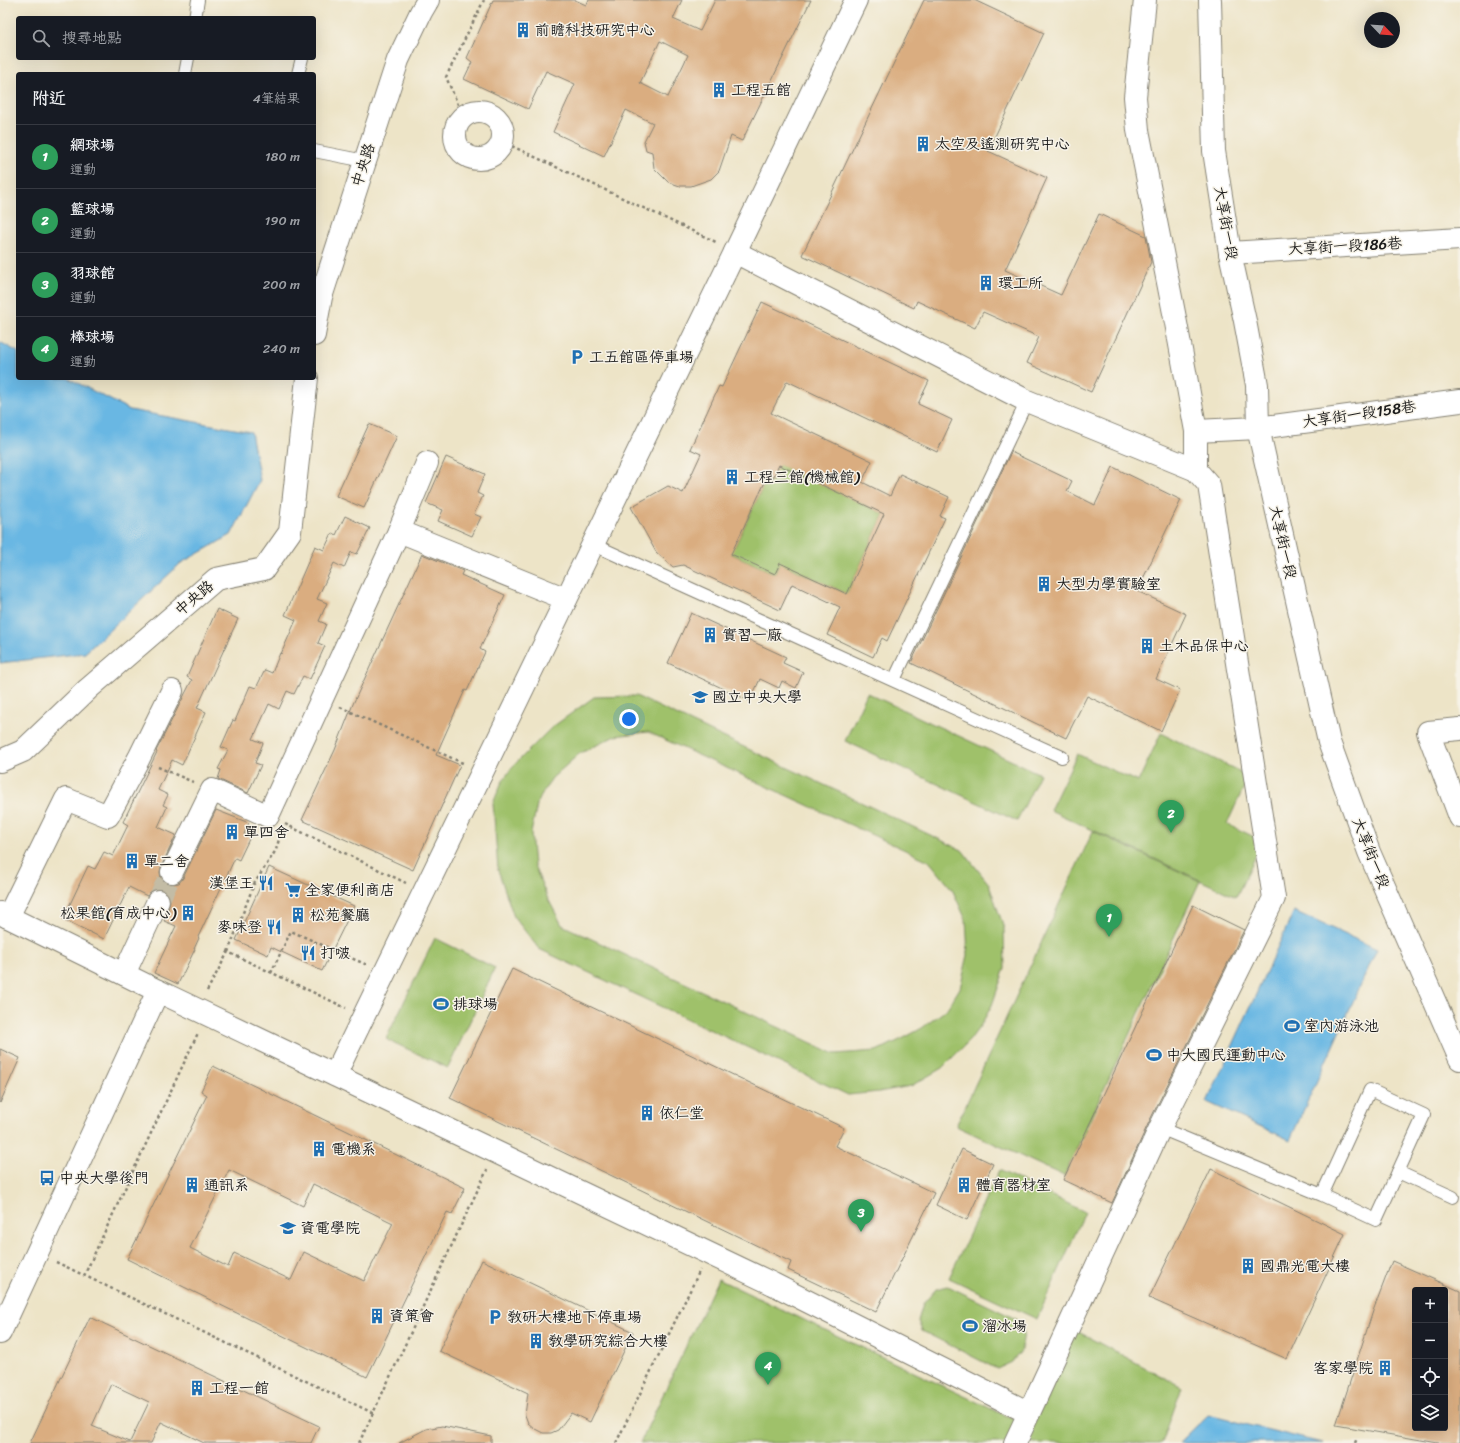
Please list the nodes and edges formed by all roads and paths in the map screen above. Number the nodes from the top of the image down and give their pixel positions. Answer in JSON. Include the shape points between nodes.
{"nodes":[{"id":1,"x":198,"y":0,"type":"edge"},
{"id":2,"x":428,"y":0,"type":"edge"},
{"id":3,"x":484,"y":0,"type":"edge"},
{"id":4,"x":856,"y":0,"type":"edge"},
{"id":5,"x":1146,"y":0,"type":"edge"},
{"id":6,"x":1210,"y":0,"type":"edge"},
{"id":7,"x":195,"y":16,"type":"edge"},
{"id":8,"x":188,"y":60,"type":"edge"},
{"id":9,"x":302,"y":60,"type":"edge"},
{"id":10,"x":185,"y":72,"type":"edge"},
{"id":11,"x":298,"y":72,"type":"edge"},
{"id":12,"x":463,"y":116,"type":"junction"},
{"id":13,"x":502,"y":141,"type":"junction"},
{"id":14,"x":316,"y":151,"type":"edge"},
{"id":15,"x":364,"y":161,"type":"junction"},
{"id":16,"x":1460,"y":239,"type":"edge"},
{"id":17,"x":727,"y":248,"type":"junction"},
{"id":18,"x":1230,"y":252,"type":"junction"},
{"id":19,"x":316,"y":325,"type":"edge"},
{"id":20,"x":307,"y":380,"type":"edge"},
{"id":21,"x":1027,"y":401,"type":"junction"},
{"id":22,"x":1460,"y":401,"type":"edge"},
{"id":23,"x":1258,"y":428,"type":"junction"},
{"id":24,"x":1196,"y":431,"type":"junction"},
{"id":25,"x":427,"y":463,"type":"dead end"},
{"id":26,"x":1196,"y":470,"type":"junction"},
{"id":27,"x":399,"y":531,"type":"junction"},
{"id":28,"x":592,"y":544,"type":"junction"},
{"id":29,"x":566,"y":599,"type":"junction"},
{"id":30,"x":894,"y":680,"type":"junction"},
{"id":31,"x":172,"y":691,"type":"dead end"},
{"id":32,"x":322,"y":698,"type":"junction"},
{"id":33,"x":1460,"y":729,"type":"edge"},
{"id":34,"x":1062,"y":757,"type":"dead end"},
{"id":35,"x":139,"y":758,"type":"junction"},
{"id":36,"x":0,"y":761,"type":"edge"},
{"id":37,"x":482,"y":772,"type":"junction"},
{"id":38,"x":212,"y":790,"type":"junction"},
{"id":39,"x":1460,"y":817,"type":"edge"},
{"id":40,"x":172,"y":872,"type":"tunnel mouth"},
{"id":41,"x":424,"y":892,"type":"junction"},
{"id":42,"x":158,"y":901,"type":"tunnel mouth"},
{"id":43,"x":4,"y":915,"type":"edge"},
{"id":44,"x":228,"y":952,"type":"junction"},
{"id":45,"x":272,"y":972,"type":"junction"},
{"id":46,"x":385,"y":973,"type":"junction"},
{"id":47,"x":124,"y":974,"type":"junction"},
{"id":48,"x":158,"y":990,"type":"junction"},
{"id":49,"x":202,"y":1012,"type":"junction"},
{"id":50,"x":364,"y":1016,"type":"junction"},
{"id":51,"x":1460,"y":1058,"type":"edge"},
{"id":52,"x":335,"y":1075,"type":"junction"},
{"id":53,"x":1160,"y":1128,"type":"junction"},
{"id":54,"x":495,"y":1152,"type":"junction"},
{"id":55,"x":1398,"y":1172,"type":"junction"},
{"id":56,"x":1322,"y":1195,"type":"junction"},
{"id":57,"x":1453,"y":1197,"type":"dead end"},
{"id":58,"x":38,"y":1254,"type":"junction"},
{"id":59,"x":708,"y":1254,"type":"junction"},
{"id":60,"x":84,"y":1276,"type":"junction"},
{"id":61,"x":0,"y":1333,"type":"edge"},
{"id":62,"x":373,"y":1413,"type":"junction"},
{"id":63,"x":1029,"y":1413,"type":"junction"},
{"id":64,"x":1356,"y":1438,"type":"dead end"},
{"id":65,"x":359,"y":1443,"type":"edge"},
{"id":66,"x":616,"y":1443,"type":"edge"},
{"id":67,"x":1015,"y":1443,"type":"edge"},
{"id":68,"x":1355,"y":1443,"type":"edge"}],
"edges":[{"from":1,"to":7,"type":"lane"},
{"from":2,"to":15,"type":"street","name":"中央路","via":[[398,60]]},
{"from":3,"to":12,"type":"path","via":[[446,77]]},
{"from":4,"to":17,"type":"street"},
{"from":5,"to":24,"type":"street","via":[[1135,98],[1138,130]]},
{"from":6,"to":18,"type":"street","name":"大享街一段","via":[[1214,151]]},
{"from":8,"to":10,"type":"lane"},
{"from":9,"to":11,"type":"lane"},
{"from":12,"to":13,"type":"street","via":[[477,111],[485,111],[492,115],[501,126]]},
{"from":12,"to":13,"type":"street","via":[[458,122],[455,136],[460,150],[466,155],[473,158],[487,157]]},
{"from":13,"to":17,"type":"path"},
{"from":14,"to":15,"type":"lane"},
{"from":15,"to":19,"type":"street","name":"中央路","via":[[321,296]]},
{"from":16,"to":18,"type":"street","name":"大享街一段186巷"},
{"from":17,"to":21,"type":"street"},
{"from":17,"to":28,"type":"street"},
{"from":18,"to":23,"type":"street","name":"大享街一段","via":[[1257,385]]},
{"from":20,"to":36,"type":"street","name":"中央路","via":[[290,532],[264,569],[216,579],[88,689],[22,751]]},
{"from":21,"to":26,"type":"street"},
{"from":21,"to":30,"type":"lane"},
{"from":22,"to":23,"type":"street","name":"大享街一段158巷"},
{"from":23,"to":24,"type":"street","name":"大享街一段158巷"},
{"from":23,"to":51,"type":"street","name":"大享街一段","via":[[1329,742],[1369,852]]},
{"from":24,"to":26,"type":"street"},
{"from":25,"to":27,"type":"street"},
{"from":26,"to":53,"type":"street","via":[[1208,485],[1274,898]]},
{"from":27,"to":29,"type":"street"},
{"from":27,"to":32,"type":"street"},
{"from":28,"to":29,"type":"street"},
{"from":28,"to":30,"type":"lane"},
{"from":29,"to":37,"type":"street"},
{"from":30,"to":34,"type":"lane"},
{"from":31,"to":35,"type":"street"},
{"from":32,"to":37,"type":"path"},
{"from":32,"to":38,"type":"street","via":[[268,816]]},
{"from":33,"to":39,"type":"street","via":[[1428,732]]},
{"from":35,"to":38,"type":"path"},
{"from":35,"to":43,"type":"street","via":[[108,816],[66,799]]},
{"from":37,"to":41,"type":"street"},
{"from":38,"to":40,"type":"street"},
{"from":41,"to":44,"type":"path","via":[[283,823],[276,850],[254,884]]},
{"from":41,"to":46,"type":"street"},
{"from":42,"to":47,"type":"street"},
{"from":43,"to":47,"type":"street"},
{"from":44,"to":45,"type":"path"},
{"from":44,"to":49,"type":"path"},
{"from":45,"to":46,"type":"path","via":[[291,931]]},
{"from":45,"to":50,"type":"path"},
{"from":46,"to":50,"type":"street"},
{"from":47,"to":48,"type":"street"},
{"from":48,"to":49,"type":"street"},
{"from":48,"to":58,"type":"street"},
{"from":49,"to":52,"type":"street"},
{"from":49,"to":60,"type":"path"},
{"from":50,"to":52,"type":"street"},
{"from":52,"to":54,"type":"street"},
{"from":53,"to":56,"type":"lane"},
{"from":53,"to":63,"type":"street"},
{"from":54,"to":59,"type":"street"},
{"from":54,"to":62,"type":"path"},
{"from":55,"to":56,"type":"lane","via":[[1376,1220]]},
{"from":55,"to":56,"type":"lane","via":[[1424,1115],[1370,1090]]},
{"from":55,"to":57,"type":"lane"},
{"from":58,"to":60,"type":"path"},
{"from":58,"to":61,"type":"street"},
{"from":59,"to":63,"type":"street"},
{"from":59,"to":66,"type":"path"},
{"from":60,"to":62,"type":"path"},
{"from":62,"to":65,"type":"path"},
{"from":63,"to":67,"type":"street"},
{"from":64,"to":68,"type":"path"}]}
